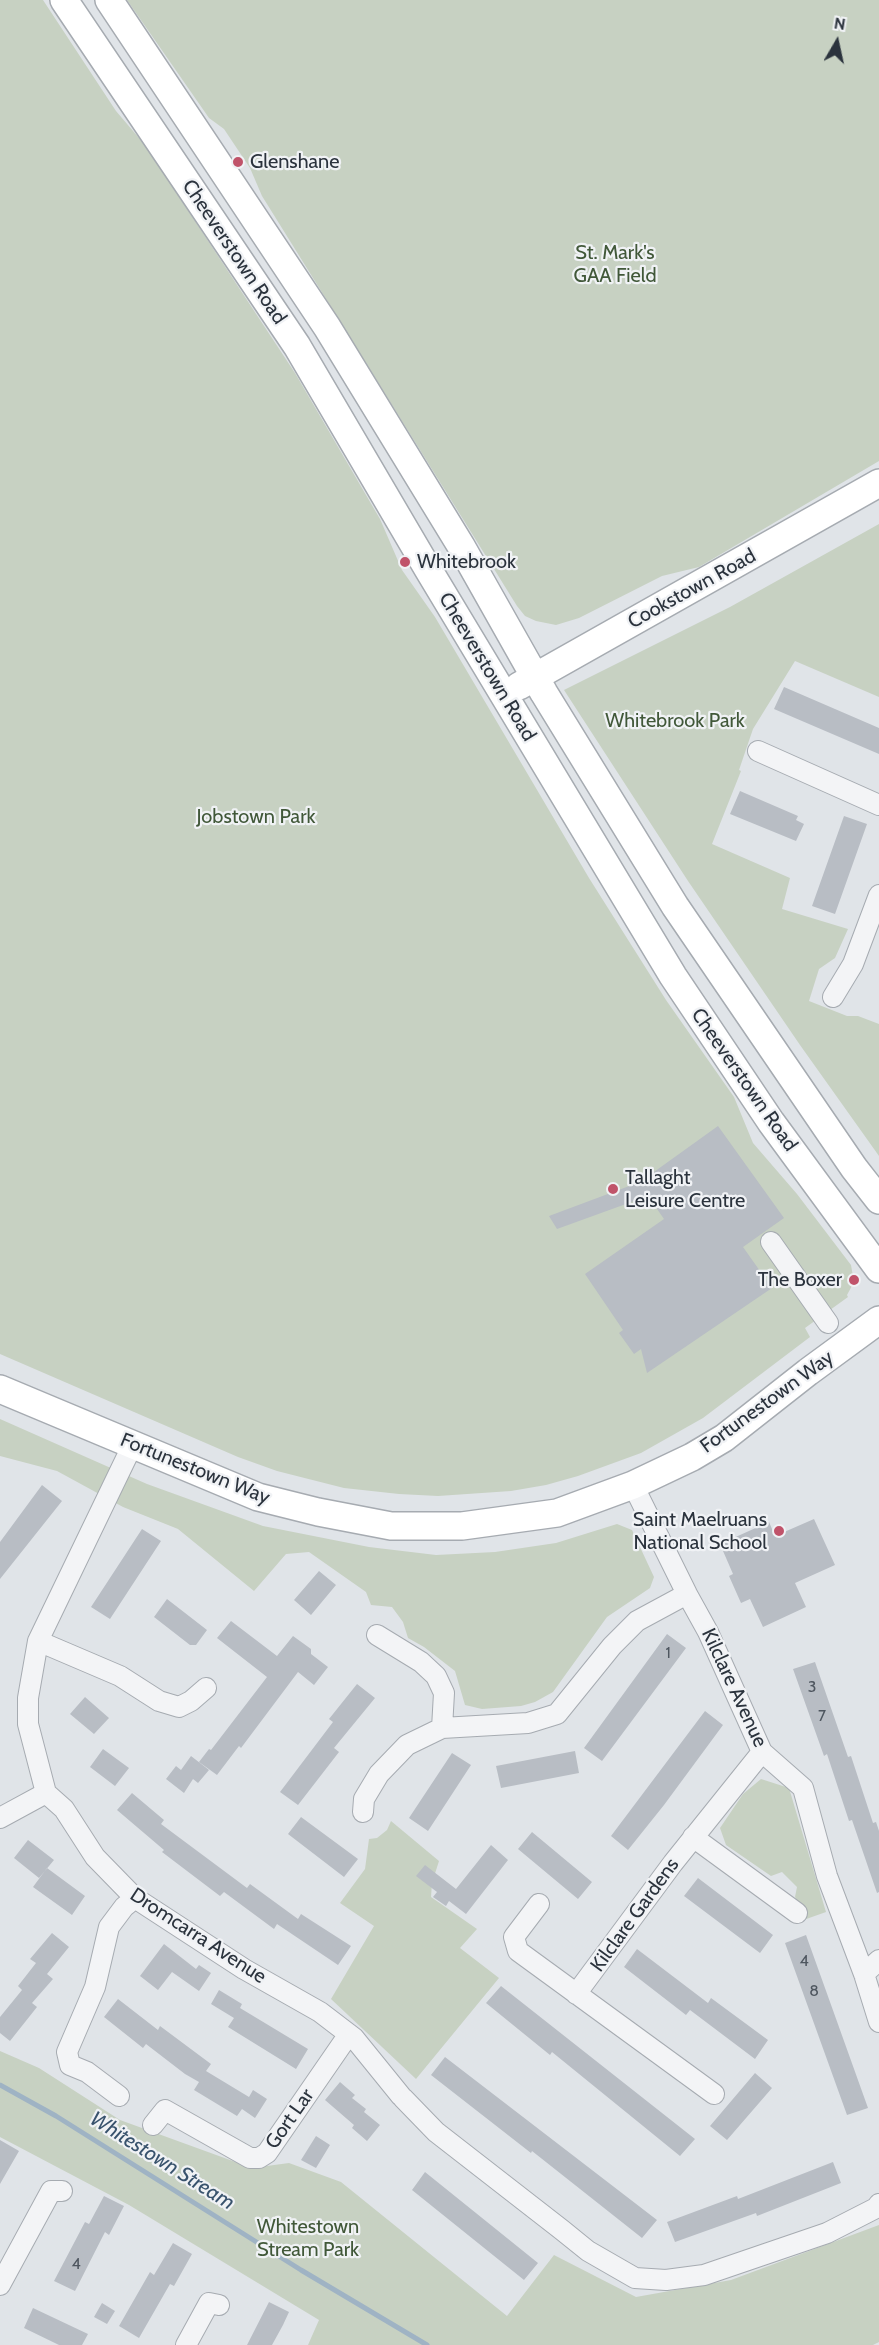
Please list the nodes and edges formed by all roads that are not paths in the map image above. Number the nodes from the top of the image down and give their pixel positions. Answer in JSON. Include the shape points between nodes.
{"nodes":[{"id":1,"x":64,"y":0,"type":"edge"},
{"id":2,"x":109,"y":0,"type":"edge"},
{"id":3,"x":879,"y":483,"type":"edge"},
{"id":4,"x":535,"y":678,"type":"junction"},
{"id":5,"x":504,"y":693,"type":"junction"},
{"id":6,"x":758,"y":751,"type":"dead end"},
{"id":7,"x":879,"y":804,"type":"edge"},
{"id":8,"x":879,"y":895,"type":"edge"},
{"id":9,"x":833,"y":997,"type":"dead end"},
{"id":10,"x":879,"y":1200,"type":"edge"},
{"id":11,"x":771,"y":1242,"type":"dead end"},
{"id":12,"x":879,"y":1269,"type":"edge"},
{"id":13,"x":879,"y":1320,"type":"edge"},
{"id":14,"x":828,"y":1323,"type":"dead end"},
{"id":15,"x":0,"y":1389,"type":"edge"},
{"id":16,"x":134,"y":1444,"type":"junction"},
{"id":17,"x":633,"y":1485,"type":"junction"},
{"id":18,"x":687,"y":1594,"type":"junction"},
{"id":19,"x":377,"y":1635,"type":"dead end"},
{"id":20,"x":38,"y":1641,"type":"junction"},
{"id":21,"x":206,"y":1688,"type":"dead end"},
{"id":22,"x":442,"y":1728,"type":"junction"},
{"id":23,"x":762,"y":1752,"type":"junction"},
{"id":24,"x":46,"y":1793,"type":"junction"},
{"id":25,"x":363,"y":1812,"type":"dead end"},
{"id":26,"x":0,"y":1818,"type":"edge"},
{"id":27,"x":693,"y":1837,"type":"junction"},
{"id":28,"x":135,"y":1898,"type":"junction"},
{"id":29,"x":539,"y":1904,"type":"dead end"},
{"id":30,"x":797,"y":1913,"type":"dead end"},
{"id":31,"x":879,"y":1960,"type":"edge"},
{"id":32,"x":864,"y":1974,"type":"junction"},
{"id":33,"x":576,"y":1994,"type":"junction"},
{"id":34,"x":879,"y":2022,"type":"edge"},
{"id":35,"x":349,"y":2034,"type":"junction"},
{"id":36,"x":714,"y":2094,"type":"dead end"},
{"id":37,"x":119,"y":2096,"type":"dead end"},
{"id":38,"x":153,"y":2125,"type":"dead end"},
{"id":39,"x":62,"y":2191,"type":"dead end"},
{"id":40,"x":879,"y":2204,"type":"edge"},
{"id":41,"x":0,"y":2285,"type":"edge"},
{"id":42,"x":219,"y":2305,"type":"dead end"},
{"id":43,"x":186,"y":2345,"type":"edge"}],
"edges":[{"from":1,"to":5,"type":"main road","name":"Cheeverstown Road","via":[[297,346]]},
{"from":2,"to":4,"type":"main road","name":"Cheeverstown Road","via":[[327,327],[461,546]]},
{"from":3,"to":4,"type":"main road","name":"Cookstown Road"},
{"from":4,"to":5,"type":"main road","name":"Cookstown Road"},
{"from":4,"to":10,"type":"main road","name":"Cheeverstown Road","via":[[675,906]]},
{"from":5,"to":12,"type":"main road","name":"Cheeverstown Road","via":[[673,976],[771,1122]]},
{"from":6,"to":7,"type":"street"},
{"from":8,"to":9,"type":"street","via":[[853,964]]},
{"from":11,"to":14,"type":"street"},
{"from":13,"to":17,"type":"main road","name":"Fortunestown Way","via":[[724,1438]]},
{"from":15,"to":16,"type":"main road","name":"Fortunestown Way"},
{"from":16,"to":17,"type":"main road","name":"Fortunestown Way","via":[[258,1497],[391,1526],[462,1526],[557,1513]]},
{"from":16,"to":20,"type":"street"},
{"from":17,"to":18,"type":"street","name":"Kilclare Avenue"},
{"from":18,"to":22,"type":"street","via":[[637,1621],[557,1714],[528,1723]]},
{"from":18,"to":23,"type":"street","name":"Kilclare Avenue"},
{"from":19,"to":22,"type":"street","via":[[436,1676],[444,1693]]},
{"from":20,"to":21,"type":"street","via":[[120,1676],[159,1701],[179,1707]]},
{"from":20,"to":24,"type":"street","via":[[28,1698],[28,1724]]},
{"from":22,"to":25,"type":"street","via":[[407,1745],[386,1767],[364,1799]]},
{"from":23,"to":27,"type":"street","name":"Kilclare Gardens"},
{"from":23,"to":32,"type":"street","name":"Kilclare Avenue","via":[[803,1788],[827,1876]]},
{"from":24,"to":26,"type":"street"},
{"from":24,"to":28,"type":"street","name":"Dromcarra Avenue","via":[[64,1809],[95,1857]]},
{"from":27,"to":30,"type":"street"},
{"from":27,"to":33,"type":"street","name":"Kilclare Gardens"},
{"from":28,"to":35,"type":"street","name":"Dromcarra Avenue","via":[[244,1969],[320,2012]]},
{"from":28,"to":37,"type":"street","via":[[109,1927],[95,1987],[67,2052],[70,2065],[87,2072]]},
{"from":29,"to":33,"type":"street","via":[[514,1937],[518,1951]]},
{"from":31,"to":32,"type":"street"},
{"from":32,"to":34,"type":"street","name":"Kilclare Avenue"},
{"from":33,"to":36,"type":"street"},
{"from":35,"to":38,"type":"street","name":"Gort Lar","via":[[267,2153],[259,2158],[250,2158],[165,2110]]},
{"from":35,"to":40,"type":"street","name":"Dromcarra Avenue","via":[[436,2132],[588,2251],[635,2278],[666,2280],[704,2275],[827,2233]]},
{"from":39,"to":41,"type":"street","via":[[51,2192]]},
{"from":42,"to":43,"type":"street","via":[[209,2303]]}]}
